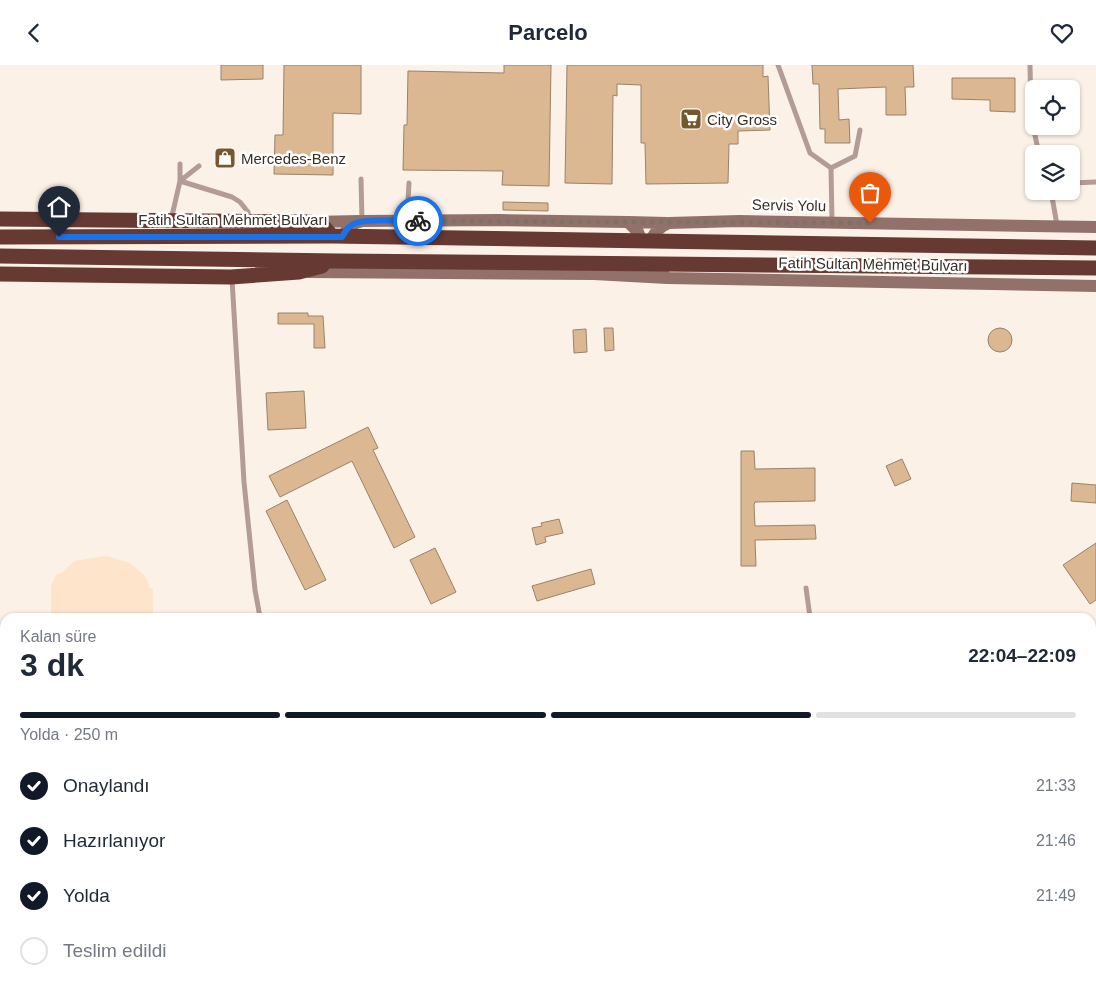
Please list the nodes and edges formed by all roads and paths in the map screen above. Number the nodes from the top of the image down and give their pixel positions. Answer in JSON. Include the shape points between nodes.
{"nodes":[{"id":1,"x":778,"y":65,"type":"edge"},
{"id":2,"x":1030,"y":65,"type":"edge"},
{"id":3,"x":860,"y":130,"type":"dead end"},
{"id":4,"x":1037,"y":145,"type":"edge"},
{"id":5,"x":180,"y":164,"type":"dead end"},
{"id":6,"x":199,"y":166,"type":"dead end"},
{"id":7,"x":830,"y":168,"type":"junction"},
{"id":8,"x":361,"y":179,"type":"dead end"},
{"id":9,"x":180,"y":181,"type":"junction"},
{"id":10,"x":1096,"y":182,"type":"edge"},
{"id":11,"x":409,"y":183,"type":"dead end"},
{"id":12,"x":1080,"y":183,"type":"edge"},
{"id":13,"x":1053,"y":200,"type":"edge"},
{"id":14,"x":0,"y":219,"type":"edge"},
{"id":15,"x":170,"y":221,"type":"junction"},
{"id":16,"x":248,"y":221,"type":"junction"},
{"id":17,"x":362,"y":221,"type":"junction"},
{"id":18,"x":407,"y":221,"type":"junction"},
{"id":19,"x":296,"y":222,"type":"junction"},
{"id":20,"x":832,"y":222,"type":"junction"},
{"id":21,"x":628,"y":223,"type":"junction"},
{"id":22,"x":669,"y":223,"type":"junction"},
{"id":23,"x":1057,"y":226,"type":"junction"},
{"id":24,"x":1096,"y":227,"type":"edge"},
{"id":25,"x":0,"y":237,"type":"edge"},
{"id":26,"x":337,"y":237,"type":"junction"},
{"id":27,"x":646,"y":242,"type":"junction"},
{"id":28,"x":1096,"y":248,"type":"edge"},
{"id":29,"x":0,"y":256,"type":"edge"},
{"id":30,"x":338,"y":261,"type":"junction"},
{"id":31,"x":612,"y":263,"type":"junction"},
{"id":32,"x":654,"y":265,"type":"junction"},
{"id":33,"x":1096,"y":268,"type":"edge"},
{"id":34,"x":299,"y":272,"type":"junction"},
{"id":35,"x":0,"y":274,"type":"edge"},
{"id":36,"x":594,"y":274,"type":"junction"},
{"id":37,"x":232,"y":277,"type":"junction"},
{"id":38,"x":667,"y":277,"type":"junction"},
{"id":39,"x":1096,"y":286,"type":"edge"},
{"id":40,"x":806,"y":588,"type":"dead end"},
{"id":41,"x":259,"y":613,"type":"edge"},
{"id":42,"x":809,"y":613,"type":"edge"}],
"edges":[{"from":1,"to":7,"type":"lane","via":[[810,153]]},
{"from":2,"to":4,"type":"lane","via":[[1031,117]]},
{"from":3,"to":7,"type":"lane","via":[[855,156]]},
{"from":5,"to":9,"type":"lane"},
{"from":6,"to":9,"type":"lane"},
{"from":7,"to":20,"type":"lane"},
{"from":8,"to":17,"type":"lane"},
{"from":9,"to":15,"type":"lane"},
{"from":9,"to":16,"type":"lane","via":[[236,199],[248,212]]},
{"from":10,"to":12,"type":"lane"},
{"from":11,"to":18,"type":"lane"},
{"from":13,"to":23,"type":"lane"},
{"from":14,"to":15,"type":"highway"},
{"from":15,"to":16,"type":"highway"},
{"from":16,"to":19,"type":"highway"},
{"from":17,"to":18,"type":"street"},
{"from":17,"to":19,"type":"street"},
{"from":17,"to":26,"type":"street"},
{"from":18,"to":21,"type":"street"},
{"from":19,"to":26,"type":"highway","via":[[322,225]]},
{"from":20,"to":22,"type":"street","name":"Servis Yolu"},
{"from":20,"to":23,"type":"street","name":"Servis Yolu"},
{"from":21,"to":22,"type":"street","name":"Servis Yolu"},
{"from":21,"to":27,"type":"street"},
{"from":22,"to":27,"type":"street","via":[[661,226]]},
{"from":23,"to":24,"type":"street","name":"Servis Yolu"},
{"from":25,"to":26,"type":"highway","name":"Fatih Sultan Mehmet Bulvarı"},
{"from":26,"to":27,"type":"highway","name":"Fatih Sultan Mehmet Bulvarı"},
{"from":27,"to":28,"type":"highway","name":"Fatih Sultan Mehmet Bulvarı"},
{"from":29,"to":30,"type":"highway","name":"Fatih Sultan Mehmet Bulvarı"},
{"from":30,"to":31,"type":"highway","name":"Fatih Sultan Mehmet Bulvarı"},
{"from":30,"to":34,"type":"highway"},
{"from":31,"to":32,"type":"highway","name":"Fatih Sultan Mehmet Bulvarı"},
{"from":31,"to":36,"type":"street"},
{"from":32,"to":33,"type":"highway","name":"Fatih Sultan Mehmet Bulvarı"},
{"from":32,"to":38,"type":"street"},
{"from":34,"to":36,"type":"street"},
{"from":34,"to":37,"type":"highway"},
{"from":35,"to":37,"type":"highway"},
{"from":36,"to":38,"type":"street","name":"Fatih Sultan Mehmet Bulvarı"},
{"from":37,"to":41,"type":"lane","via":[[244,482]]},
{"from":38,"to":39,"type":"street","name":"Fatih Sultan Mehmet Bulvarı"},
{"from":40,"to":42,"type":"lane"}]}
